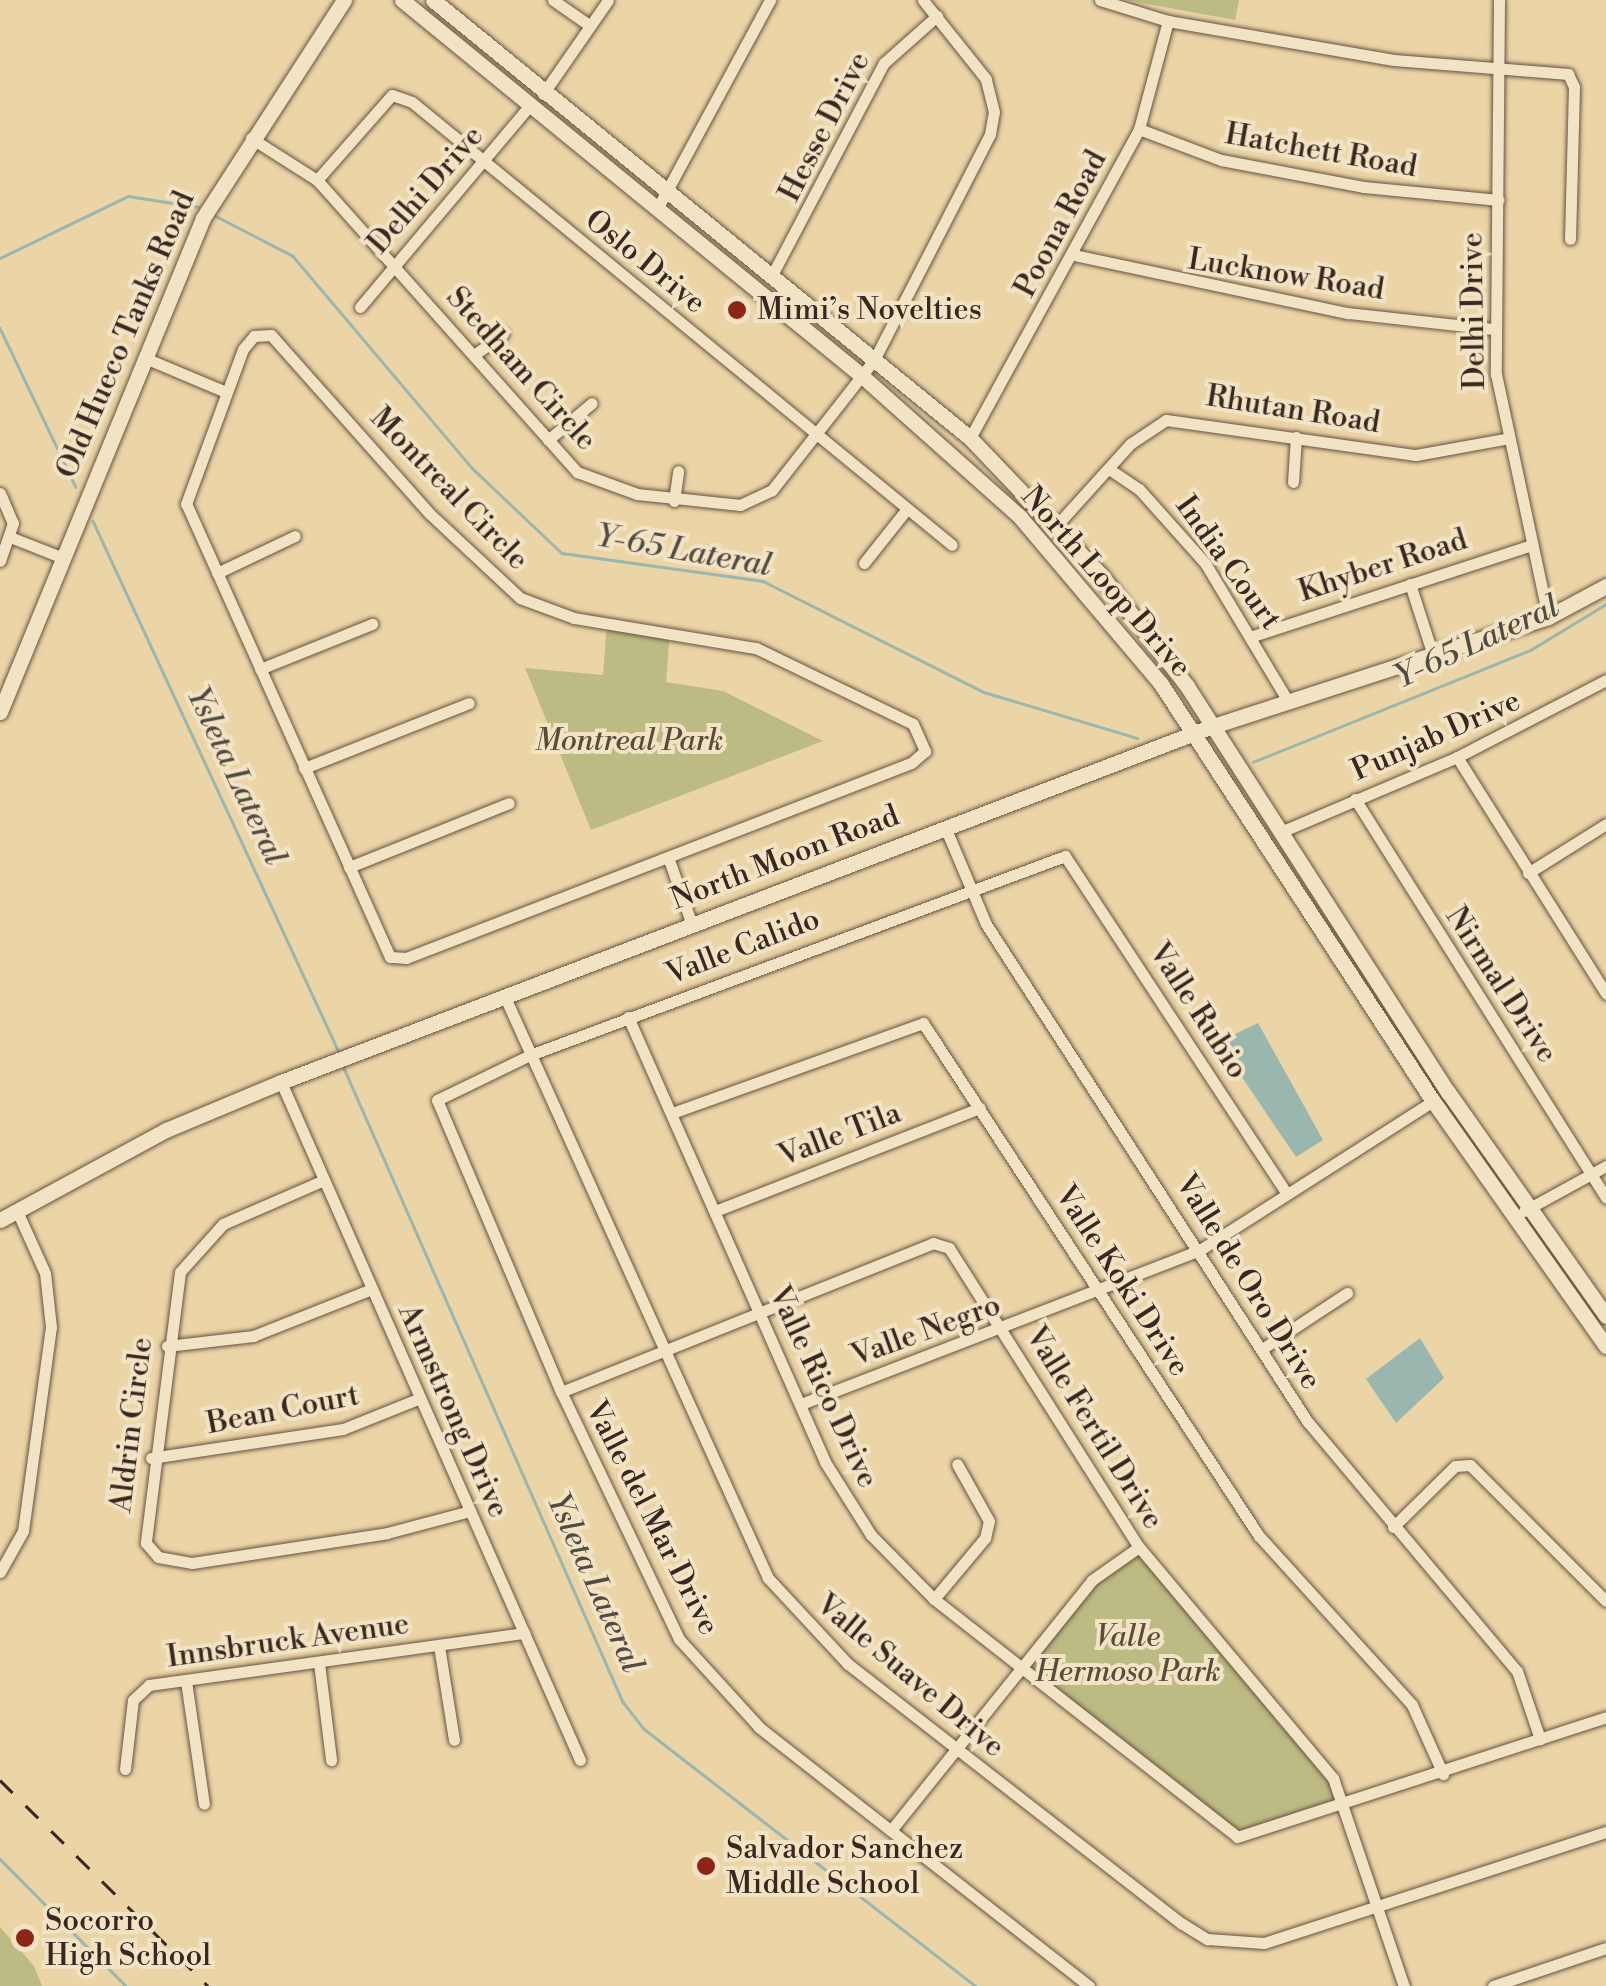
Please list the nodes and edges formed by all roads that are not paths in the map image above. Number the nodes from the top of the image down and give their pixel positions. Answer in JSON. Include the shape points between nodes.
{"nodes":[{"id":1,"x":344,"y":0,"type":"edge"},
{"id":2,"x":402,"y":0,"type":"edge"},
{"id":3,"x":433,"y":0,"type":"edge"},
{"id":4,"x":553,"y":0,"type":"edge"},
{"id":5,"x":608,"y":0,"type":"edge"},
{"id":6,"x":770,"y":0,"type":"edge"},
{"id":7,"x":923,"y":0,"type":"edge"},
{"id":8,"x":1100,"y":0,"type":"edge"},
{"id":9,"x":1499,"y":0,"type":"edge"},
{"id":10,"x":937,"y":16,"type":"junction"},
{"id":11,"x":1168,"y":21,"type":"junction"},
{"id":12,"x":589,"y":25,"type":"junction"},
{"id":13,"x":1503,"y":74,"type":"junction"},
{"id":14,"x":543,"y":94,"type":"junction"},
{"id":15,"x":529,"y":106,"type":"junction"},
{"id":16,"x":1139,"y":129,"type":"junction"},
{"id":17,"x":250,"y":138,"type":"junction"},
{"id":18,"x":484,"y":163,"type":"junction"},
{"id":19,"x":317,"y":180,"type":"junction"},
{"id":20,"x":668,"y":194,"type":"junction"},
{"id":21,"x":1498,"y":200,"type":"junction"},
{"id":22,"x":657,"y":210,"type":"junction"},
{"id":23,"x":1570,"y":238,"type":"dead end"},
{"id":24,"x":1074,"y":256,"type":"junction"},
{"id":25,"x":394,"y":264,"type":"junction"},
{"id":26,"x":772,"y":275,"type":"junction"},
{"id":27,"x":360,"y":307,"type":"dead end"},
{"id":28,"x":1494,"y":329,"type":"junction"},
{"id":29,"x":503,"y":334,"type":"dead end"},
{"id":30,"x":474,"y":354,"type":"junction"},
{"id":31,"x":145,"y":358,"type":"junction"},
{"id":32,"x":874,"y":360,"type":"junction"},
{"id":33,"x":862,"y":376,"type":"junction"},
{"id":34,"x":226,"y":392,"type":"junction"},
{"id":35,"x":592,"y":403,"type":"dead end"},
{"id":36,"x":818,"y":435,"type":"junction"},
{"id":37,"x":1296,"y":437,"type":"junction"},
{"id":38,"x":970,"y":438,"type":"junction"},
{"id":39,"x":1504,"y":439,"type":"junction"},
{"id":40,"x":548,"y":440,"type":"junction"},
{"id":41,"x":1109,"y":469,"type":"junction"},
{"id":42,"x":678,"y":471,"type":"dead end"},
{"id":43,"x":1293,"y":482,"type":"dead end"},
{"id":44,"x":0,"y":493,"type":"edge"},
{"id":45,"x":674,"y":501,"type":"junction"},
{"id":46,"x":906,"y":510,"type":"junction"},
{"id":47,"x":1056,"y":526,"type":"junction"},
{"id":48,"x":296,"y":536,"type":"dead end"},
{"id":49,"x":10,"y":537,"type":"junction"},
{"id":50,"x":952,"y":546,"type":"dead end"},
{"id":51,"x":1529,"y":546,"type":"junction"},
{"id":52,"x":63,"y":558,"type":"junction"},
{"id":53,"x":0,"y":561,"type":"edge"},
{"id":54,"x":864,"y":563,"type":"dead end"},
{"id":55,"x":217,"y":573,"type":"junction"},
{"id":56,"x":1410,"y":584,"type":"junction"},
{"id":57,"x":1606,"y":586,"type":"edge"},
{"id":58,"x":1548,"y":617,"type":"junction"},
{"id":59,"x":372,"y":624,"type":"dead end"},
{"id":60,"x":1252,"y":636,"type":"junction"},
{"id":61,"x":1433,"y":654,"type":"junction"},
{"id":62,"x":260,"y":669,"type":"junction"},
{"id":63,"x":1606,"y":680,"type":"edge"},
{"id":64,"x":1288,"y":701,"type":"junction"},
{"id":65,"x":469,"y":703,"type":"dead end"},
{"id":66,"x":0,"y":712,"type":"edge"},
{"id":67,"x":1213,"y":726,"type":"junction"},
{"id":68,"x":1195,"y":734,"type":"junction"},
{"id":69,"x":1456,"y":757,"type":"junction"},
{"id":70,"x":304,"y":768,"type":"junction"},
{"id":71,"x":1355,"y":800,"type":"junction"},
{"id":72,"x":510,"y":803,"type":"dead end"},
{"id":73,"x":1606,"y":824,"type":"edge"},
{"id":74,"x":946,"y":827,"type":"junction"},
{"id":75,"x":1283,"y":831,"type":"junction"},
{"id":76,"x":1065,"y":856,"type":"joint"},
{"id":77,"x":668,"y":857,"type":"junction"},
{"id":78,"x":349,"y":867,"type":"junction"},
{"id":79,"x":1528,"y":873,"type":"junction"},
{"id":80,"x":967,"y":888,"type":"junction"},
{"id":81,"x":692,"y":922,"type":"junction"},
{"id":82,"x":1600,"y":973,"type":"edge"},
{"id":83,"x":1606,"y":994,"type":"edge"},
{"id":84,"x":504,"y":995,"type":"junction"},
{"id":85,"x":628,"y":1017,"type":"junction"},
{"id":86,"x":530,"y":1055,"type":"junction"},
{"id":87,"x":281,"y":1082,"type":"junction"},
{"id":88,"x":440,"y":1094,"type":"joint"},
{"id":89,"x":1433,"y":1102,"type":"junction"},
{"id":90,"x":980,"y":1108,"type":"junction"},
{"id":91,"x":672,"y":1114,"type":"junction"},
{"id":92,"x":1606,"y":1166,"type":"edge"},
{"id":93,"x":1592,"y":1175,"type":"junction"},
{"id":94,"x":324,"y":1180,"type":"junction"},
{"id":95,"x":1286,"y":1194,"type":"junction"},
{"id":96,"x":1606,"y":1197,"type":"edge"},
{"id":97,"x":1528,"y":1208,"type":"junction"},
{"id":98,"x":718,"y":1210,"type":"junction"},
{"id":99,"x":17,"y":1211,"type":"junction"},
{"id":100,"x":1513,"y":1219,"type":"junction"},
{"id":101,"x":0,"y":1220,"type":"edge"},
{"id":102,"x":1200,"y":1250,"type":"junction"},
{"id":103,"x":372,"y":1289,"type":"junction"},
{"id":104,"x":1100,"y":1292,"type":"junction"},
{"id":105,"x":1347,"y":1293,"type":"dead end"},
{"id":106,"x":757,"y":1310,"type":"junction"},
{"id":107,"x":1606,"y":1316,"type":"edge"},
{"id":108,"x":1003,"y":1329,"type":"junction"},
{"id":109,"x":167,"y":1346,"type":"junction"},
{"id":110,"x":1606,"y":1346,"type":"edge"},
{"id":111,"x":1262,"y":1349,"type":"junction"},
{"id":112,"x":659,"y":1350,"type":"junction"},
{"id":113,"x":561,"y":1392,"type":"junction"},
{"id":114,"x":420,"y":1398,"type":"junction"},
{"id":115,"x":801,"y":1404,"type":"junction"},
{"id":116,"x":151,"y":1458,"type":"junction"},
{"id":117,"x":958,"y":1464,"type":"dead end"},
{"id":118,"x":470,"y":1511,"type":"junction"},
{"id":119,"x":1393,"y":1526,"type":"junction"},
{"id":120,"x":1139,"y":1547,"type":"junction"},
{"id":121,"x":0,"y":1572,"type":"edge"},
{"id":122,"x":934,"y":1599,"type":"junction"},
{"id":123,"x":1606,"y":1600,"type":"edge"},
{"id":124,"x":524,"y":1633,"type":"junction"},
{"id":125,"x":439,"y":1646,"type":"junction"},
{"id":126,"x":319,"y":1662,"type":"junction"},
{"id":127,"x":1022,"y":1666,"type":"junction"},
{"id":128,"x":186,"y":1681,"type":"junction"},
{"id":129,"x":1606,"y":1717,"type":"edge"},
{"id":130,"x":1540,"y":1739,"type":"junction"},
{"id":131,"x":454,"y":1740,"type":"dead end"},
{"id":132,"x":956,"y":1750,"type":"junction"},
{"id":133,"x":331,"y":1760,"type":"dead end"},
{"id":134,"x":580,"y":1760,"type":"dead end"},
{"id":135,"x":126,"y":1769,"type":"dead end"},
{"id":136,"x":1443,"y":1774,"type":"junction"},
{"id":137,"x":204,"y":1804,"type":"dead end"},
{"id":138,"x":1342,"y":1806,"type":"junction"},
{"id":139,"x":892,"y":1829,"type":"junction"},
{"id":140,"x":1606,"y":1832,"type":"edge"},
{"id":141,"x":1376,"y":1910,"type":"junction"},
{"id":142,"x":1606,"y":1948,"type":"edge"},
{"id":143,"x":1089,"y":1986,"type":"edge"},
{"id":144,"x":1404,"y":1986,"type":"edge"},
{"id":145,"x":1493,"y":1986,"type":"edge"}],
"edges":[{"from":1,"to":17,"type":"main road","name":"Old Hueco Tanks Road"},
{"from":2,"to":15,"type":"main road","name":"North Loop Drive"},
{"from":3,"to":14,"type":"main road","name":"North Loop Drive"},
{"from":4,"to":12,"type":"street"},
{"from":5,"to":12,"type":"street"},
{"from":6,"to":20,"type":"street"},
{"from":7,"to":10,"type":"street","name":"Stedham Circle"},
{"from":8,"to":11,"type":"street"},
{"from":9,"to":13,"type":"street","name":"Delhi Drive"},
{"from":10,"to":26,"type":"street","name":"Hesse Drive","via":[[884,64]]},
{"from":10,"to":32,"type":"street","name":"Stedham Circle","via":[[986,79],[993,122]]},
{"from":11,"to":13,"type":"street"},
{"from":11,"to":16,"type":"street","name":"Poona Road"},
{"from":12,"to":14,"type":"street"},
{"from":13,"to":21,"type":"street","name":"Delhi Drive"},
{"from":13,"to":23,"type":"street","via":[[1564,74],[1574,82]]},
{"from":14,"to":20,"type":"main road","name":"North Loop Drive"},
{"from":15,"to":18,"type":"street","name":"Delhi Drive"},
{"from":15,"to":22,"type":"main road","name":"North Loop Drive"},
{"from":16,"to":21,"type":"street","name":"Hatchett Road","via":[[1221,160],[1364,187]]},
{"from":16,"to":24,"type":"street","name":"Poona Road"},
{"from":17,"to":19,"type":"street","name":"Stedham Circle"},
{"from":17,"to":31,"type":"main road","name":"Old Hueco Tanks Road","via":[[203,218]]},
{"from":18,"to":19,"type":"street","name":"Oslo Drive","via":[[412,102],[392,95]]},
{"from":18,"to":25,"type":"street","name":"Delhi Drive"},
{"from":18,"to":36,"type":"street","name":"Oslo Drive"},
{"from":19,"to":25,"type":"street","name":"Stedham Circle"},
{"from":20,"to":22,"type":"street"},
{"from":20,"to":26,"type":"main road","name":"North Loop Drive"},
{"from":21,"to":28,"type":"street","name":"Delhi Drive"},
{"from":22,"to":33,"type":"main road","name":"North Loop Drive"},
{"from":24,"to":28,"type":"street","name":"Lucknow Road","via":[[1348,313]]},
{"from":24,"to":38,"type":"street","name":"Poona Road"},
{"from":25,"to":27,"type":"street","name":"Delhi Drive"},
{"from":25,"to":30,"type":"street","name":"Stedham Circle"},
{"from":26,"to":32,"type":"main road","name":"North Loop Drive"},
{"from":28,"to":39,"type":"street","name":"Delhi Drive"},
{"from":29,"to":30,"type":"street"},
{"from":30,"to":40,"type":"street","name":"Stedham Circle"},
{"from":31,"to":34,"type":"street"},
{"from":31,"to":52,"type":"main road","name":"Old Hueco Tanks Road"},
{"from":32,"to":33,"type":"street","name":"Stedham Circle"},
{"from":32,"to":38,"type":"main road","name":"North Loop Drive"},
{"from":33,"to":36,"type":"street","name":"Stedham Circle"},
{"from":33,"to":68,"type":"main road","name":"North Loop Drive","via":[[1020,517]]},
{"from":34,"to":55,"type":"street","name":"Montreal Circle","via":[[186,504]]},
{"from":34,"to":77,"type":"street","name":"Montreal Circle","via":[[242,349],[254,336],[271,335],[430,514],[520,598],[574,618],[728,638],[913,724],[921,735],[925,751],[910,763]]},
{"from":35,"to":40,"type":"street"},
{"from":36,"to":45,"type":"street","name":"Stedham Circle","via":[[760,497],[722,507]]},
{"from":36,"to":46,"type":"street","name":"Oslo Drive"},
{"from":37,"to":39,"type":"street","name":"Rhutan Road","via":[[1416,455]]},
{"from":37,"to":41,"type":"street","name":"Rhutan Road","via":[[1166,420]]},
{"from":37,"to":43,"type":"street"},
{"from":38,"to":47,"type":"main road","name":"North Loop Drive"},
{"from":39,"to":51,"type":"street","name":"Delhi Drive"},
{"from":40,"to":45,"type":"street","name":"Stedham Circle","via":[[589,478]]},
{"from":41,"to":47,"type":"street","name":"Rhutan Road"},
{"from":41,"to":60,"type":"street","name":"India Court","via":[[1180,533]]},
{"from":42,"to":45,"type":"street"},
{"from":44,"to":49,"type":"street"},
{"from":46,"to":50,"type":"street","name":"Oslo Drive"},
{"from":46,"to":54,"type":"street"},
{"from":47,"to":67,"type":"main road","name":"North Loop Drive","via":[[1152,638]]},
{"from":48,"to":55,"type":"street"},
{"from":49,"to":52,"type":"street"},
{"from":49,"to":53,"type":"street"},
{"from":51,"to":56,"type":"street","name":"Khyber Road"},
{"from":51,"to":58,"type":"street","name":"Delhi Drive"},
{"from":52,"to":66,"type":"main road","name":"Old Hueco Tanks Road"},
{"from":55,"to":62,"type":"street","name":"Montreal Circle"},
{"from":56,"to":60,"type":"street","name":"Khyber Road"},
{"from":56,"to":61,"type":"street"},
{"from":57,"to":58,"type":"main road","name":"North Moon Road"},
{"from":58,"to":61,"type":"main road","name":"North Moon Road"},
{"from":59,"to":62,"type":"street"},
{"from":60,"to":64,"type":"street","name":"India Court"},
{"from":61,"to":64,"type":"main road","name":"North Moon Road"},
{"from":62,"to":70,"type":"street","name":"Montreal Circle"},
{"from":63,"to":69,"type":"street","name":"Punjab Drive"},
{"from":64,"to":67,"type":"main road","name":"North Moon Road"},
{"from":65,"to":70,"type":"street"},
{"from":67,"to":68,"type":"main road","name":"North Moon Road"},
{"from":67,"to":75,"type":"main road","name":"North Loop Drive"},
{"from":68,"to":74,"type":"main road","name":"North Moon Road"},
{"from":68,"to":89,"type":"main road","name":"North Loop Drive"},
{"from":69,"to":71,"type":"street","name":"Punjab Drive"},
{"from":69,"to":79,"type":"street"},
{"from":70,"to":78,"type":"street","name":"Montreal Circle"},
{"from":71,"to":75,"type":"street","name":"Punjab Drive"},
{"from":71,"to":93,"type":"street","name":"Nirmal Drive"},
{"from":72,"to":78,"type":"street"},
{"from":73,"to":79,"type":"street"},
{"from":74,"to":80,"type":"street","name":"Valle de Oro Drive"},
{"from":74,"to":81,"type":"main road","name":"North Moon Road"},
{"from":75,"to":97,"type":"main road","name":"North Loop Drive"},
{"from":76,"to":80,"type":"street","name":"Valle Calido"},
{"from":76,"to":95,"type":"street","name":"Valle Rubio"},
{"from":77,"to":78,"type":"street","name":"Montreal Circle","via":[[406,958],[381,951]]},
{"from":77,"to":81,"type":"street"},
{"from":79,"to":82,"type":"street"},
{"from":80,"to":85,"type":"street","name":"Valle Calido"},
{"from":80,"to":102,"type":"street","name":"Valle de Oro Drive"},
{"from":81,"to":84,"type":"main road","name":"North Moon Road"},
{"from":82,"to":83,"type":"street"},
{"from":84,"to":86,"type":"street","name":"Valle Suave Drive"},
{"from":84,"to":87,"type":"main road","name":"North Moon Road"},
{"from":85,"to":86,"type":"street","name":"Valle Calido"},
{"from":85,"to":91,"type":"street","name":"Valle Rico Drive"},
{"from":86,"to":88,"type":"street","name":"Valle Calido"},
{"from":86,"to":112,"type":"street","name":"Valle Suave Drive"},
{"from":87,"to":94,"type":"street","name":"Armstrong Drive"},
{"from":87,"to":99,"type":"main road","name":"North Moon Road","via":[[166,1130]]},
{"from":88,"to":113,"type":"street","name":"Valle del Mar Drive","via":[[438,1111]]},
{"from":89,"to":95,"type":"street","name":"Valle Negro"},
{"from":89,"to":100,"type":"main road","name":"North Loop Drive"},
{"from":90,"to":91,"type":"street","name":"Valle Koki Drive","via":[[923,1023]]},
{"from":90,"to":98,"type":"street","name":"Valle Tila"},
{"from":90,"to":104,"type":"street","name":"Valle Koki Drive"},
{"from":91,"to":98,"type":"street","name":"Valle Rico Drive"},
{"from":92,"to":93,"type":"street"},
{"from":93,"to":96,"type":"street","name":"Nirmal Drive"},
{"from":93,"to":97,"type":"street"},
{"from":94,"to":103,"type":"street","name":"Armstrong Drive"},
{"from":94,"to":109,"type":"street","name":"Aldrin Circle","via":[[223,1224],[195,1247],[177,1282]]},
{"from":95,"to":102,"type":"street","name":"Valle Negro"},
{"from":97,"to":100,"type":"street"},
{"from":97,"to":107,"type":"main road","name":"North Loop Drive"},
{"from":98,"to":106,"type":"street","name":"Valle Rico Drive"},
{"from":99,"to":101,"type":"main road","name":"North Moon Road"},
{"from":99,"to":121,"type":"street","via":[[45,1273],[51,1326],[23,1530]]},
{"from":100,"to":110,"type":"main road","name":"North Loop Drive"},
{"from":102,"to":104,"type":"street","name":"Valle Negro"},
{"from":102,"to":111,"type":"street","name":"Valle de Oro Drive"},
{"from":103,"to":109,"type":"street","via":[[253,1336]]},
{"from":103,"to":114,"type":"street","name":"Armstrong Drive"},
{"from":104,"to":108,"type":"street","name":"Valle Negro"},
{"from":104,"to":136,"type":"street","name":"Valle Koki Drive","via":[[1258,1536],[1425,1723]]},
{"from":105,"to":111,"type":"street"},
{"from":106,"to":108,"type":"street","name":"Valle Fertil Drive","via":[[933,1242],[948,1248]]},
{"from":106,"to":112,"type":"street","name":"Valle Fertil Drive"},
{"from":106,"to":115,"type":"street","name":"Valle Rico Drive"},
{"from":108,"to":115,"type":"street","name":"Valle Negro"},
{"from":108,"to":120,"type":"street","name":"Valle Fertil Drive"},
{"from":109,"to":116,"type":"street","name":"Aldrin Circle"},
{"from":111,"to":119,"type":"street","name":"Valle de Oro Drive","via":[[1336,1462]]},
{"from":112,"to":113,"type":"street","name":"Valle Fertil Drive"},
{"from":112,"to":132,"type":"street","name":"Valle Suave Drive","via":[[768,1578],[813,1632]]},
{"from":113,"to":139,"type":"street","name":"Valle del Mar Drive","via":[[679,1639],[758,1727]]},
{"from":114,"to":116,"type":"street","name":"Bean Court","via":[[343,1429]]},
{"from":114,"to":118,"type":"street","name":"Armstrong Drive"},
{"from":115,"to":122,"type":"street","name":"Valle Rico Drive","via":[[848,1502]]},
{"from":116,"to":118,"type":"street","name":"Aldrin Circle","via":[[144,1536],[154,1554],[176,1564],[387,1533]]},
{"from":117,"to":122,"type":"street","via":[[989,1521],[985,1538]]},
{"from":118,"to":124,"type":"street","name":"Armstrong Drive"},
{"from":119,"to":123,"type":"street","via":[[1455,1466],[1470,1465]]},
{"from":119,"to":130,"type":"street","name":"Valle de Oro Drive","via":[[1517,1671]]},
{"from":120,"to":127,"type":"street","via":[[1092,1580]]},
{"from":120,"to":138,"type":"street","name":"Valle Fertil Drive","via":[[1216,1648],[1311,1745]]},
{"from":122,"to":127,"type":"street","name":"Valle Rico Drive"},
{"from":124,"to":125,"type":"street","name":"Innsbruck Avenue"},
{"from":124,"to":134,"type":"street","name":"Armstrong Drive"},
{"from":125,"to":126,"type":"street","name":"Innsbruck Avenue"},
{"from":125,"to":131,"type":"street"},
{"from":126,"to":128,"type":"street","name":"Innsbruck Avenue"},
{"from":126,"to":133,"type":"street"},
{"from":127,"to":132,"type":"street"},
{"from":127,"to":138,"type":"street","name":"Valle Rico Drive","via":[[1237,1836]]},
{"from":128,"to":135,"type":"street","name":"Innsbruck Avenue","via":[[136,1695]]},
{"from":128,"to":137,"type":"street"},
{"from":129,"to":130,"type":"street","name":"Valle Rico Drive"},
{"from":130,"to":136,"type":"street","name":"Valle Rico Drive"},
{"from":132,"to":139,"type":"street"},
{"from":132,"to":141,"type":"street","name":"Valle Suave Drive","via":[[1207,1939],[1264,1943]]},
{"from":136,"to":138,"type":"street","name":"Valle Rico Drive"},
{"from":138,"to":141,"type":"street","name":"Valle Fertil Drive"},
{"from":139,"to":143,"type":"street","name":"Valle del Mar Drive"},
{"from":140,"to":141,"type":"street","name":"Valle Suave Drive"},
{"from":141,"to":144,"type":"street","name":"Valle Fertil Drive"},
{"from":142,"to":145,"type":"street"}]}
